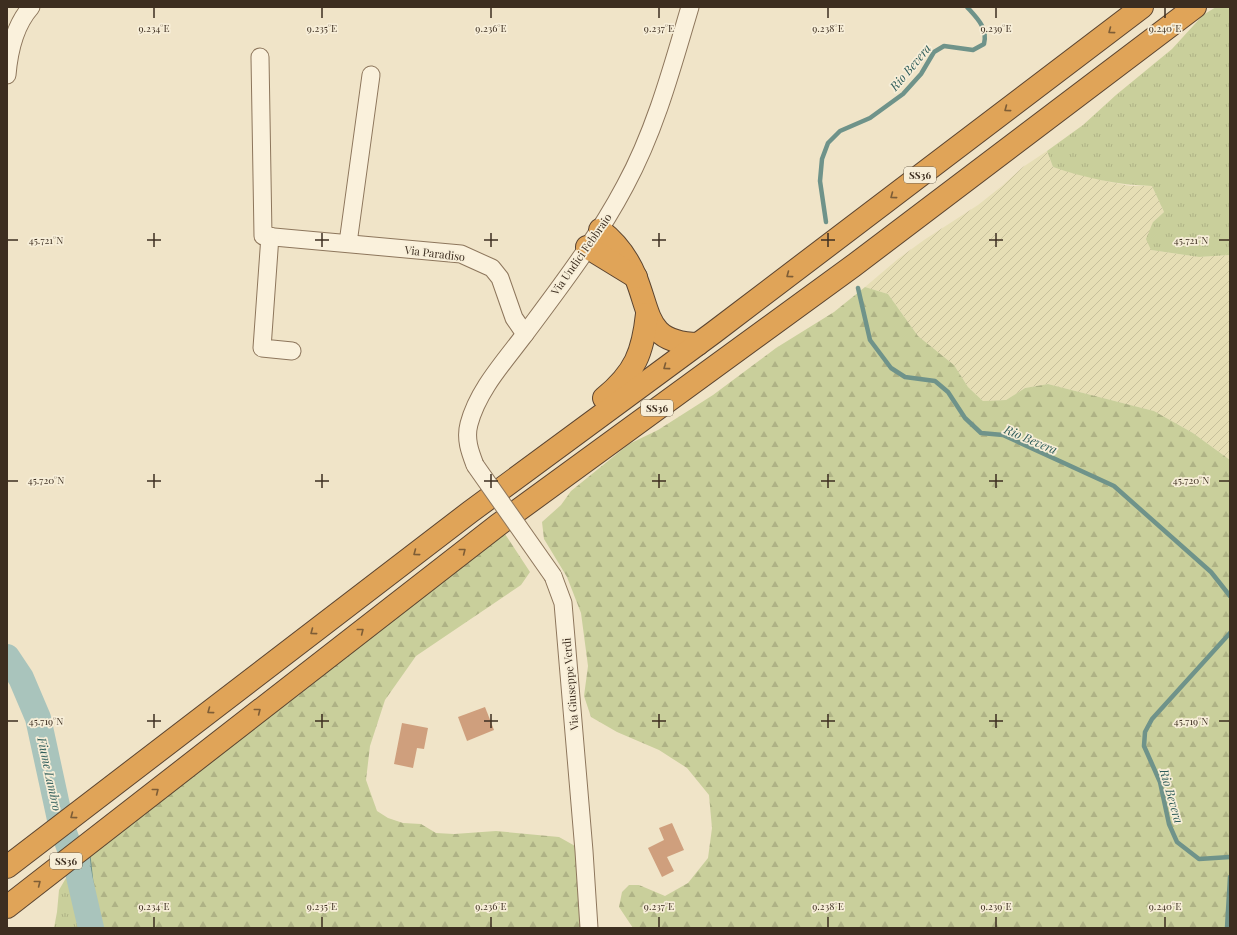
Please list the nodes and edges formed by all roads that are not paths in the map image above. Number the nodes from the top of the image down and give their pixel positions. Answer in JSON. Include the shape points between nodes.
{"nodes":[{"id":1,"x":31,"y":7,"type":"edge"},
{"id":2,"x":690,"y":7,"type":"edge"},
{"id":3,"x":1142,"y":7,"type":"edge"},
{"id":4,"x":1195,"y":7,"type":"edge"},
{"id":5,"x":260,"y":57,"type":"dead end"},
{"id":6,"x":7,"y":75,"type":"edge"},
{"id":7,"x":371,"y":75,"type":"dead end"},
{"id":8,"x":600,"y":230,"type":"junction"},
{"id":9,"x":270,"y":236,"type":"junction"},
{"id":10,"x":348,"y":244,"type":"junction"},
{"id":11,"x":587,"y":247,"type":"junction"},
{"id":12,"x":636,"y":277,"type":"junction"},
{"id":13,"x":647,"y":314,"type":"junction"},
{"id":14,"x":525,"y":334,"type":"junction"},
{"id":15,"x":698,"y":344,"type":"junction"},
{"id":16,"x":292,"y":351,"type":"dead end"},
{"id":17,"x":475,"y":465,"type":"joint"},
{"id":18,"x":470,"y":512,"type":"junction"},
{"id":19,"x":7,"y":867,"type":"edge"},
{"id":20,"x":7,"y":907,"type":"edge"},
{"id":21,"x":589,"y":928,"type":"edge"}],
"edges":[{"from":1,"to":6,"type":"street","via":[[23,16],[14,40]]},
{"from":2,"to":8,"type":"street","name":"Via Undici Febbraio","via":[[646,142],[626,186]]},
{"from":3,"to":15,"type":"highway","number":"SS36","one_way":true},
{"from":20,"to":4,"type":"highway","number":"SS36","one_way":true,"via":[[498,524],[853,266]]},
{"from":5,"to":9,"type":"street","via":[[263,236]]},
{"from":7,"to":10,"type":"street"},
{"from":8,"to":11,"type":"street","name":"Via Undici Febbraio"},
{"from":8,"to":12,"type":"highway","via":[[613,240],[624,254]]},
{"from":9,"to":10,"type":"street","name":"Via Paradiso"},
{"from":9,"to":16,"type":"street","via":[[262,348]]},
{"from":10,"to":14,"type":"street","name":"Via Paradiso","via":[[462,254],[478,260],[492,268],[500,278],[514,318]]},
{"from":11,"to":12,"type":"highway"},
{"from":11,"to":14,"type":"street","name":"Via Undici Febbraio"},
{"from":12,"to":13,"type":"highway"},
{"from":13,"to":15,"type":"highway","via":[[659,332],[670,340],[680,344]]},
{"from":13,"to":18,"type":"highway","via":[[642,350],[626,377],[610,393],[507,472]]},
{"from":14,"to":17,"type":"street","name":"Via Undici Febbraio","via":[[495,373],[472,415],[467,439]]},
{"from":15,"to":18,"type":"highway","number":"SS36","one_way":true},
{"from":17,"to":21,"type":"street","name":"Via Giuseppe Verdi","bridge":true,"via":[[553,576],[563,603]]},
{"from":18,"to":19,"type":"highway","number":"SS36","one_way":true}]}
